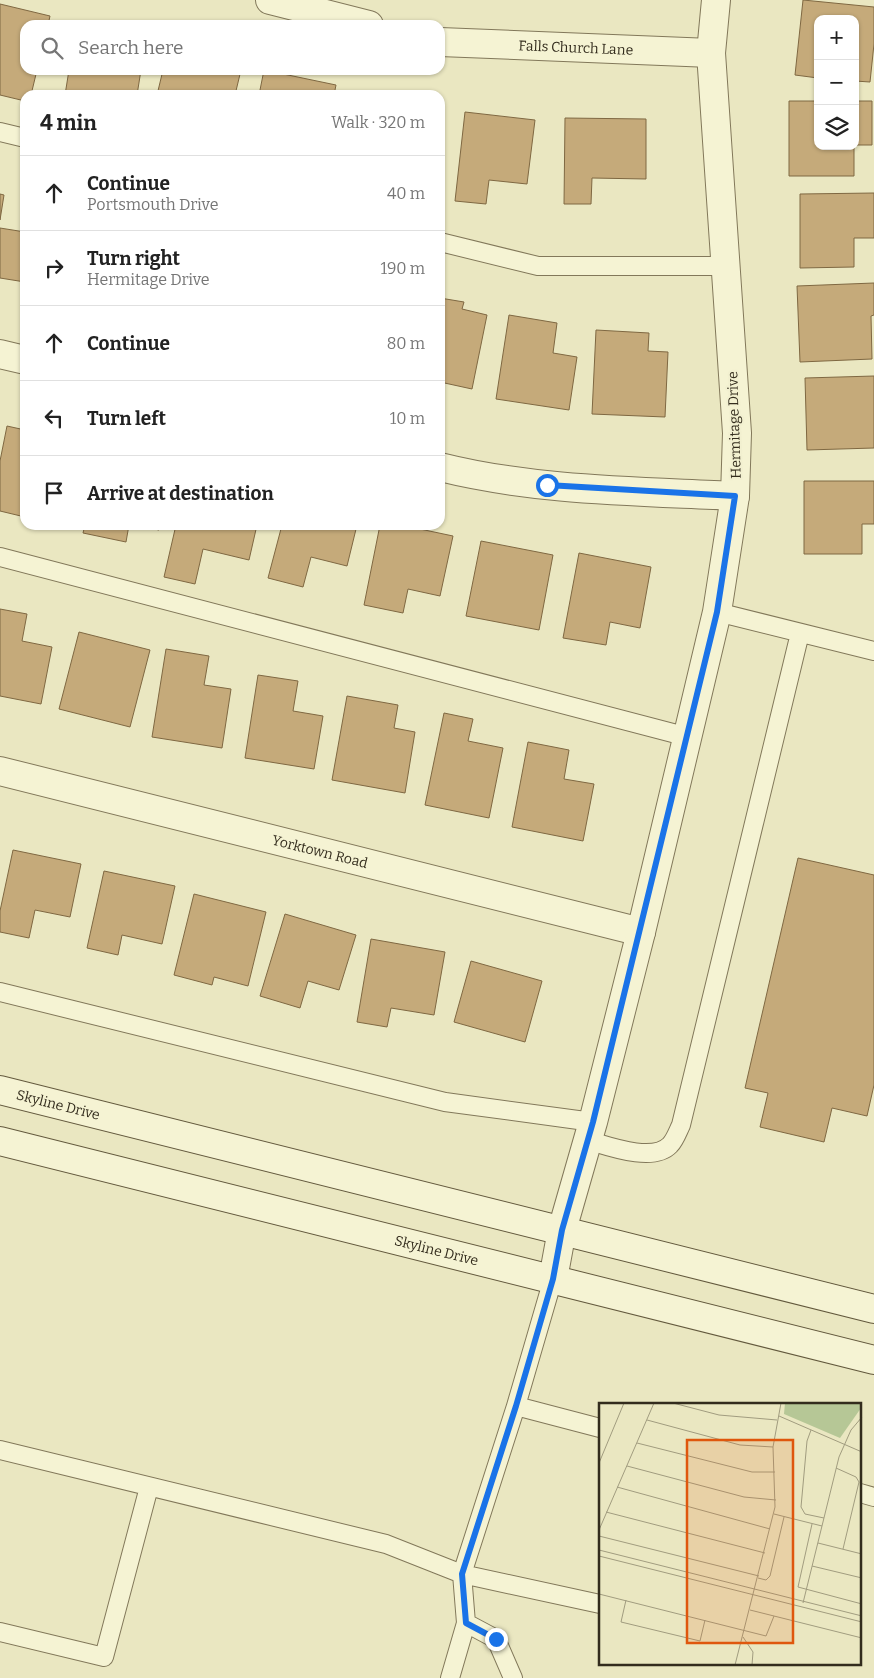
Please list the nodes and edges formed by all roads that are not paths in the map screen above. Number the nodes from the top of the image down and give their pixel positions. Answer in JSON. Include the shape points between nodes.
{"nodes":[{"id":1,"x":270,"y":0,"type":"edge"},
{"id":2,"x":716,"y":0,"type":"edge"},
{"id":3,"x":349,"y":20,"type":"edge"},
{"id":4,"x":445,"y":42,"type":"edge"},
{"id":5,"x":711,"y":53,"type":"junction"},
{"id":6,"x":0,"y":132,"type":"edge"},
{"id":7,"x":20,"y":137,"type":"edge"},
{"id":8,"x":445,"y":243,"type":"edge"},
{"id":9,"x":725,"y":266,"type":"junction"},
{"id":10,"x":0,"y":354,"type":"edge"},
{"id":11,"x":20,"y":359,"type":"edge"},
{"id":12,"x":445,"y":467,"type":"edge"},
{"id":13,"x":735,"y":496,"type":"junction"},
{"id":14,"x":0,"y":557,"type":"edge"},
{"id":15,"x":717,"y":612,"type":"junction"},
{"id":16,"x":800,"y":633,"type":"junction"},
{"id":17,"x":874,"y":651,"type":"edge"},
{"id":18,"x":688,"y":737,"type":"junction"},
{"id":19,"x":0,"y":771,"type":"edge"},
{"id":20,"x":641,"y":932,"type":"junction"},
{"id":21,"x":0,"y":992,"type":"edge"},
{"id":22,"x":0,"y":1090,"type":"edge"},
{"id":23,"x":590,"y":1131,"type":"junction"},
{"id":24,"x":0,"y":1141,"type":"edge"},
{"id":25,"x":562,"y":1230,"type":"junction"},
{"id":26,"x":553,"y":1279,"type":"junction"},
{"id":27,"x":874,"y":1309,"type":"edge"},
{"id":28,"x":874,"y":1360,"type":"edge"},
{"id":29,"x":516,"y":1406,"type":"junction"},
{"id":30,"x":599,"y":1428,"type":"edge"},
{"id":31,"x":0,"y":1450,"type":"edge"},
{"id":32,"x":149,"y":1487,"type":"junction"},
{"id":33,"x":462,"y":1574,"type":"junction"},
{"id":34,"x":599,"y":1604,"type":"edge"},
{"id":35,"x":466,"y":1623,"type":"junction"},
{"id":36,"x":0,"y":1632,"type":"edge"},
{"id":37,"x":450,"y":1678,"type":"edge"},
{"id":38,"x":513,"y":1678,"type":"edge"}],
"edges":[{"from":1,"to":3,"type":"street"},
{"from":2,"to":5,"type":"street","name":"Hermitage Drive"},
{"from":4,"to":5,"type":"street","name":"Falls Church Lane"},
{"from":5,"to":9,"type":"street","name":"Hermitage Drive"},
{"from":6,"to":7,"type":"lane"},
{"from":8,"to":9,"type":"lane","via":[[538,266]]},
{"from":9,"to":13,"type":"street","name":"Hermitage Drive","via":[[737,433]]},
{"from":10,"to":11,"type":"street"},
{"from":12,"to":13,"type":"street","via":[[547,485]]},
{"from":13,"to":15,"type":"street","name":"Hermitage Drive"},
{"from":14,"to":18,"type":"lane"},
{"from":15,"to":16,"type":"lane"},
{"from":15,"to":18,"type":"street","name":"Hermitage Drive"},
{"from":16,"to":17,"type":"lane"},
{"from":16,"to":23,"type":"lane","via":[[681,1124],[670,1146],[652,1154],[625,1150]]},
{"from":18,"to":20,"type":"street","name":"Hermitage Drive"},
{"from":19,"to":20,"type":"street","name":"Yorktown Road"},
{"from":20,"to":23,"type":"street","name":"Hermitage Drive"},
{"from":21,"to":23,"type":"lane","via":[[445,1102]]},
{"from":22,"to":25,"type":"street","name":"Skyline Drive"},
{"from":23,"to":25,"type":"street","name":"Hermitage Drive"},
{"from":24,"to":26,"type":"street","name":"Skyline Drive"},
{"from":25,"to":26,"type":"street","name":"Hermitage Drive"},
{"from":25,"to":27,"type":"street","name":"Skyline Drive"},
{"from":26,"to":28,"type":"street","name":"Skyline Drive"},
{"from":26,"to":29,"type":"lane"},
{"from":29,"to":30,"type":"lane"},
{"from":29,"to":33,"type":"lane"},
{"from":31,"to":32,"type":"lane"},
{"from":32,"to":33,"type":"lane","via":[[386,1544]]},
{"from":32,"to":36,"type":"lane","via":[[104,1658]]},
{"from":33,"to":34,"type":"lane"},
{"from":33,"to":35,"type":"lane"},
{"from":35,"to":37,"type":"lane"},
{"from":35,"to":38,"type":"lane","via":[[496,1639]]}]}
